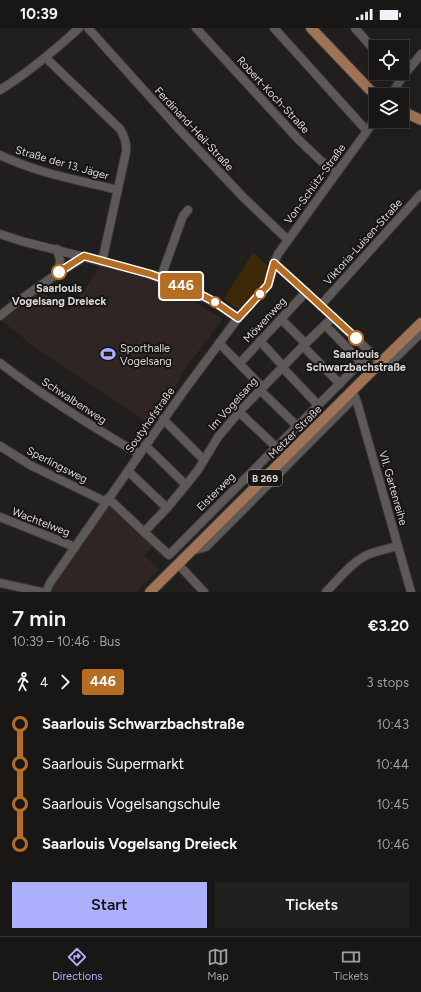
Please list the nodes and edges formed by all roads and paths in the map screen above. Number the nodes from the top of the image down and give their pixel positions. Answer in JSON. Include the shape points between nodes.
{"nodes":[{"id":1,"x":79,"y":28,"type":"edge"},
{"id":2,"x":88,"y":28,"type":"edge"},
{"id":3,"x":196,"y":28,"type":"edge"},
{"id":4,"x":274,"y":28,"type":"edge"},
{"id":5,"x":311,"y":28,"type":"edge"},
{"id":6,"x":355,"y":28,"type":"edge"},
{"id":7,"x":369,"y":44,"type":"edge"},
{"id":8,"x":421,"y":54,"type":"edge"},
{"id":9,"x":46,"y":58,"type":"junction"},
{"id":10,"x":409,"y":66,"type":"edge"},
{"id":11,"x":369,"y":89,"type":"edge"},
{"id":12,"x":0,"y":90,"type":"edge"},
{"id":13,"x":409,"y":114,"type":"edge"},
{"id":14,"x":421,"y":120,"type":"edge"},
{"id":15,"x":369,"y":128,"type":"edge"},
{"id":16,"x":367,"y":131,"type":"junction"},
{"id":17,"x":0,"y":155,"type":"edge"},
{"id":18,"x":336,"y":173,"type":"junction"},
{"id":19,"x":118,"y":190,"type":"junction"},
{"id":20,"x":421,"y":194,"type":"edge"},
{"id":21,"x":188,"y":210,"type":"dead end"},
{"id":22,"x":0,"y":234,"type":"edge"},
{"id":23,"x":288,"y":240,"type":"junction"},
{"id":24,"x":57,"y":249,"type":"junction"},
{"id":25,"x":84,"y":256,"type":"junction"},
{"id":26,"x":102,"y":262,"type":"junction"},
{"id":27,"x":274,"y":263,"type":"junction"},
{"id":28,"x":59,"y":272,"type":"junction"},
{"id":29,"x":161,"y":278,"type":"junction"},
{"id":30,"x":306,"y":292,"type":"junction"},
{"id":31,"x":320,"y":306,"type":"junction"},
{"id":32,"x":0,"y":316,"type":"edge"},
{"id":33,"x":333,"y":317,"type":"junction"},
{"id":34,"x":238,"y":318,"type":"junction"},
{"id":35,"x":281,"y":319,"type":"junction"},
{"id":36,"x":421,"y":323,"type":"edge"},
{"id":37,"x":325,"y":325,"type":"junction"},
{"id":38,"x":421,"y":333,"type":"edge"},
{"id":39,"x":260,"y":341,"type":"junction"},
{"id":40,"x":219,"y":343,"type":"junction"},
{"id":41,"x":304,"y":344,"type":"junction"},
{"id":42,"x":371,"y":352,"type":"junction"},
{"id":43,"x":361,"y":362,"type":"junction"},
{"id":44,"x":380,"y":362,"type":"junction"},
{"id":45,"x":0,"y":363,"type":"edge"},
{"id":46,"x":240,"y":363,"type":"junction"},
{"id":47,"x":283,"y":366,"type":"junction"},
{"id":48,"x":340,"y":384,"type":"junction"},
{"id":49,"x":261,"y":389,"type":"junction"},
{"id":50,"x":353,"y":395,"type":"junction"},
{"id":51,"x":318,"y":406,"type":"junction"},
{"id":52,"x":239,"y":412,"type":"junction"},
{"id":53,"x":163,"y":419,"type":"junction"},
{"id":54,"x":298,"y":426,"type":"junction"},
{"id":55,"x":145,"y":445,"type":"junction"},
{"id":56,"x":0,"y":446,"type":"edge"},
{"id":57,"x":276,"y":447,"type":"junction"},
{"id":58,"x":139,"y":454,"type":"junction"},
{"id":59,"x":204,"y":460,"type":"junction"},
{"id":60,"x":128,"y":471,"type":"junction"},
{"id":61,"x":186,"y":485,"type":"junction"},
{"id":62,"x":107,"y":500,"type":"junction"},
{"id":63,"x":167,"y":508,"type":"junction"},
{"id":64,"x":0,"y":518,"type":"edge"},
{"id":65,"x":144,"y":532,"type":"junction"},
{"id":66,"x":398,"y":546,"type":"junction"},
{"id":67,"x":75,"y":547,"type":"junction"},
{"id":68,"x":178,"y":564,"type":"junction"},
{"id":69,"x":0,"y":583,"type":"edge"},
{"id":70,"x":41,"y":592,"type":"edge"},
{"id":71,"x":46,"y":592,"type":"edge"},
{"id":72,"x":151,"y":592,"type":"edge"},
{"id":73,"x":204,"y":592,"type":"edge"},
{"id":74,"x":326,"y":592,"type":"edge"},
{"id":75,"x":411,"y":592,"type":"edge"}],
"edges":[{"from":1,"to":9,"type":"street"},
{"from":2,"to":23,"type":"street","name":"Ferdinand-Heil-Straße","via":[[243,197]]},
{"from":3,"to":18,"type":"street","name":"Robert-Koch-Straße","via":[[299,140]]},
{"from":4,"to":16,"type":"street"},
{"from":5,"to":11,"type":"main road"},
{"from":6,"to":7,"type":"street"},
{"from":8,"to":10,"type":"street"},
{"from":9,"to":12,"type":"street"},
{"from":9,"to":19,"type":"street","via":[[125,137],[126,152]]},
{"from":13,"to":14,"type":"main road"},
{"from":15,"to":16,"type":"street","name":"Von-Schütz-Straße"},
{"from":16,"to":18,"type":"street","name":"Von-Schütz-Straße"},
{"from":17,"to":19,"type":"street","name":"Straße der 13. Jäger","via":[[42,171]]},
{"from":18,"to":23,"type":"street","name":"Von-Schütz-Straße"},
{"from":19,"to":26,"type":"street"},
{"from":20,"to":31,"type":"street","name":"Viktoria-Luisen-Straße"},
{"from":21,"to":29,"type":"street","via":[[183,216]]},
{"from":22,"to":24,"type":"street"},
{"from":23,"to":27,"type":"street","name":"Von-Schütz-Straße"},
{"from":24,"to":25,"type":"street"},
{"from":24,"to":28,"type":"street","via":[[60,260]]},
{"from":25,"to":26,"type":"street"},
{"from":25,"to":28,"type":"street"},
{"from":26,"to":29,"type":"street"},
{"from":27,"to":30,"type":"street"},
{"from":27,"to":34,"type":"street","name":"Soutyhofstraße","via":[[268,285]]},
{"from":28,"to":32,"type":"street"},
{"from":29,"to":34,"type":"street","via":[[204,296]]},
{"from":30,"to":31,"type":"street"},
{"from":30,"to":35,"type":"street","name":"Möwenweg"},
{"from":31,"to":33,"type":"street"},
{"from":33,"to":37,"type":"street","name":"Im Vogelsang"},
{"from":33,"to":42,"type":"street"},
{"from":34,"to":40,"type":"street","name":"Soutyhofstraße"},
{"from":35,"to":39,"type":"street","name":"Möwenweg"},
{"from":35,"to":41,"type":"street"},
{"from":36,"to":44,"type":"main road","name":"Metzer Straße","number":"B 269"},
{"from":37,"to":41,"type":"street","name":"Im Vogelsang"},
{"from":37,"to":43,"type":"street"},
{"from":38,"to":44,"type":"street","via":[[386,367]]},
{"from":39,"to":46,"type":"street","name":"Möwenweg"},
{"from":39,"to":47,"type":"street"},
{"from":40,"to":46,"type":"street"},
{"from":40,"to":53,"type":"street","name":"Soutyhofstraße"},
{"from":41,"to":47,"type":"street","name":"Im Vogelsang"},
{"from":41,"to":48,"type":"street"},
{"from":42,"to":43,"type":"street","name":"Elsterweg"},
{"from":42,"to":44,"type":"street"},
{"from":43,"to":48,"type":"street","name":"Elsterweg"},
{"from":44,"to":50,"type":"main road","name":"Metzer Straße","number":"B 269"},
{"from":45,"to":58,"type":"street","name":"Schwalbenweg","via":[[44,396]]},
{"from":46,"to":49,"type":"street"},
{"from":47,"to":49,"type":"street","name":"Im Vogelsang"},
{"from":47,"to":51,"type":"street"},
{"from":48,"to":51,"type":"street","name":"Elsterweg"},
{"from":49,"to":52,"type":"street","name":"Im Vogelsang"},
{"from":49,"to":54,"type":"street"},
{"from":50,"to":66,"type":"street","name":"VII. Gartenreihe"},
{"from":50,"to":68,"type":"main road","name":"Metzer Straße","number":"B 269"},
{"from":51,"to":54,"type":"street","name":"Elsterweg"},
{"from":52,"to":57,"type":"street"},
{"from":52,"to":59,"type":"street","name":"Im Vogelsang","via":[[218,437]]},
{"from":53,"to":55,"type":"street","name":"Soutyhofstraße"},
{"from":53,"to":59,"type":"street"},
{"from":54,"to":57,"type":"street","name":"Elsterweg"},
{"from":55,"to":58,"type":"street","name":"Soutyhofstraße"},
{"from":55,"to":61,"type":"street"},
{"from":56,"to":62,"type":"street","name":"Sperlingsweg","via":[[32,466]]},
{"from":57,"to":65,"type":"street","name":"Elsterweg","via":[[169,555]]},
{"from":58,"to":60,"type":"street","name":"Soutyhofstraße"},
{"from":59,"to":61,"type":"street","name":"Im Vogelsang"},
{"from":60,"to":62,"type":"street","name":"Soutyhofstraße"},
{"from":60,"to":63,"type":"street"},
{"from":61,"to":63,"type":"street","name":"Im Vogelsang"},
{"from":62,"to":65,"type":"street","name":"Elsterweg"},
{"from":62,"to":67,"type":"street","name":"Soutyhofstraße"},
{"from":63,"to":65,"type":"street","name":"Im Vogelsang"},
{"from":64,"to":67,"type":"street","name":"Wachtelweg"},
{"from":66,"to":74,"type":"street","via":[[361,560]]},
{"from":66,"to":75,"type":"street","name":"VII. Gartenreihe"},
{"from":67,"to":71,"type":"street","name":"Soutyhofstraße"},
{"from":68,"to":72,"type":"main road","name":"Metzer Straße","number":"B 269"},
{"from":68,"to":73,"type":"street"},
{"from":69,"to":70,"type":"street"}]}
